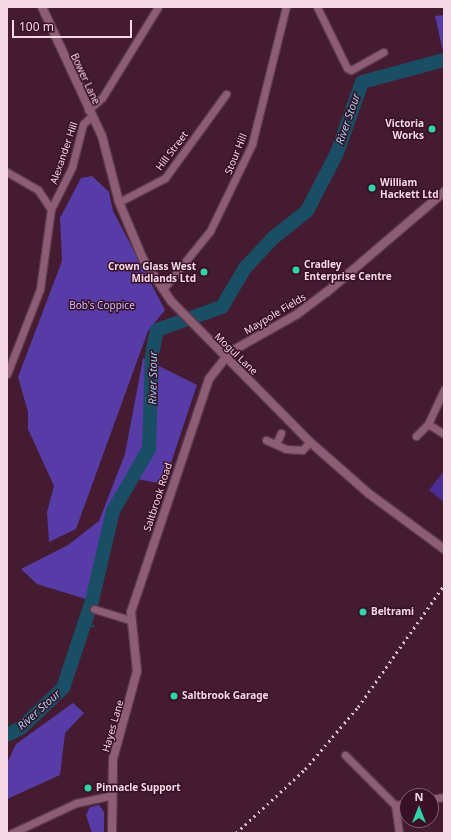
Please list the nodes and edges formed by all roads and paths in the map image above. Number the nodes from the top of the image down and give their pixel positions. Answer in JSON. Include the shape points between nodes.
{"nodes":[{"id":1,"x":42,"y":7,"type":"edge"},
{"id":2,"x":158,"y":7,"type":"edge"},
{"id":3,"x":286,"y":7,"type":"edge"},
{"id":4,"x":317,"y":7,"type":"edge"},
{"id":5,"x":383,"y":52,"type":"dead end"},
{"id":6,"x":226,"y":94,"type":"dead end"},
{"id":7,"x":90,"y":113,"type":"junction"},
{"id":8,"x":7,"y":172,"type":"edge"},
{"id":9,"x":444,"y":192,"type":"edge"},
{"id":10,"x":119,"y":202,"type":"junction"},
{"id":11,"x":51,"y":209,"type":"junction"},
{"id":12,"x":163,"y":289,"type":"junction"},
{"id":13,"x":224,"y":357,"type":"junction"},
{"id":14,"x":7,"y":374,"type":"edge"},
{"id":15,"x":444,"y":389,"type":"edge"},
{"id":16,"x":428,"y":424,"type":"junction"},
{"id":17,"x":281,"y":433,"type":"dead end"},
{"id":18,"x":444,"y":434,"type":"edge"},
{"id":19,"x":416,"y":436,"type":"dead end"},
{"id":20,"x":266,"y":440,"type":"dead end"},
{"id":21,"x":310,"y":442,"type":"junction"},
{"id":22,"x":276,"y":444,"type":"junction"},
{"id":23,"x":444,"y":549,"type":"edge"},
{"id":24,"x":94,"y":609,"type":"dead end"},
{"id":25,"x":131,"y":620,"type":"junction"},
{"id":26,"x":136,"y":649,"type":"joint"},
{"id":27,"x":345,"y":755,"type":"dead end"},
{"id":28,"x":110,"y":796,"type":"junction"},
{"id":29,"x":399,"y":803,"type":"edge"},
{"id":30,"x":395,"y":804,"type":"junction"},
{"id":31,"x":12,"y":833,"type":"edge"},
{"id":32,"x":112,"y":833,"type":"edge"},
{"id":33,"x":399,"y":833,"type":"edge"}],
"edges":[{"from":1,"to":7,"type":"street","name":"Bower Lane"},
{"from":2,"to":7,"type":"street","name":"Alexander Hill","via":[[102,98]]},
{"from":3,"to":12,"type":"street","name":"Stour Hill","via":[[246,157],[210,231]]},
{"from":4,"to":5,"type":"street","via":[[347,68],[351,70]]},
{"from":6,"to":10,"type":"street","name":"Hill Street","via":[[165,178]]},
{"from":7,"to":10,"type":"street","name":"Mogul Lane","via":[[111,158]]},
{"from":7,"to":11,"type":"street","name":"Alexander Hill","via":[[83,124],[72,167]]},
{"from":8,"to":11,"type":"street","name":"Alexander Hill","via":[[38,190]]},
{"from":9,"to":13,"type":"street","name":"Maypole Fields","via":[[332,288],[296,315]]},
{"from":10,"to":12,"type":"street","name":"Mogul Lane","via":[[143,258]]},
{"from":11,"to":14,"type":"street","via":[[40,289]]},
{"from":12,"to":13,"type":"street","name":"Mogul Lane"},
{"from":13,"to":21,"type":"street","name":"Mogul Lane"},
{"from":13,"to":25,"type":"street","name":"Saltbrook Road","via":[[209,379],[176,471]]},
{"from":15,"to":16,"type":"street"},
{"from":16,"to":18,"type":"street"},
{"from":16,"to":19,"type":"street"},
{"from":17,"to":22,"type":"street"},
{"from":20,"to":22,"type":"street"},
{"from":21,"to":22,"type":"street","via":[[302,450]]},
{"from":21,"to":23,"type":"street","name":"Mogul Lane","via":[[368,492]]},
{"from":24,"to":25,"type":"street"},
{"from":25,"to":26,"type":"street","name":"Saltbrook Road"},
{"from":26,"to":28,"type":"street","name":"Hayes Lane","via":[[137,671],[116,743]]},
{"from":27,"to":30,"type":"street"},
{"from":28,"to":31,"type":"street","via":[[76,802]]},
{"from":28,"to":32,"type":"street","name":"Hayes Lane"},
{"from":29,"to":30,"type":"street"},
{"from":30,"to":33,"type":"street"}]}
